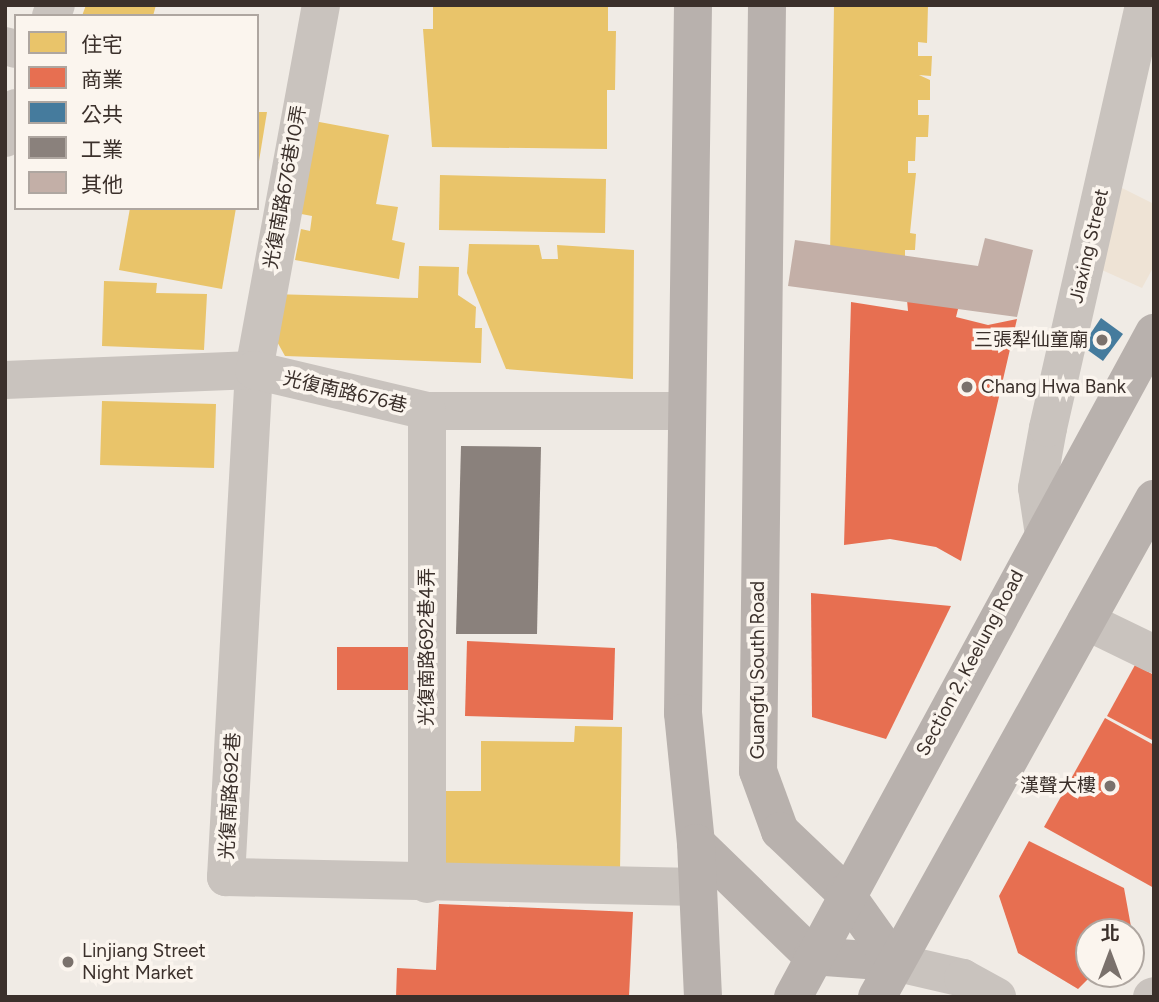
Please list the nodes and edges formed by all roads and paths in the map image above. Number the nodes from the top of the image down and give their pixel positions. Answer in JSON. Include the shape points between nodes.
{"nodes":[{"id":1,"x":321,"y":5,"type":"edge"},
{"id":2,"x":693,"y":5,"type":"edge"},
{"id":3,"x":767,"y":5,"type":"edge"},
{"id":4,"x":1144,"y":5,"type":"edge"},
{"id":5,"x":14,"y":113,"type":"edge"},
{"id":6,"x":5,"y":138,"type":"edge"},
{"id":7,"x":1154,"y":333,"type":"edge"},
{"id":8,"x":254,"y":370,"type":"junction"},
{"id":9,"x":5,"y":380,"type":"edge"},
{"id":10,"x":427,"y":411,"type":"junction"},
{"id":11,"x":685,"y":411,"type":"junction"},
{"id":12,"x":1154,"y":499,"type":"edge"},
{"id":13,"x":1043,"y":528,"type":"junction"},
{"id":14,"x":1086,"y":621,"type":"junction"},
{"id":15,"x":1154,"y":654,"type":"edge"},
{"id":16,"x":696,"y":843,"type":"junction"},
{"id":17,"x":427,"y":884,"type":"junction"},
{"id":18,"x":698,"y":887,"type":"junction"},
{"id":19,"x":845,"y":894,"type":"junction"},
{"id":20,"x":812,"y":956,"type":"junction"},
{"id":21,"x":894,"y":962,"type":"junction"},
{"id":22,"x":704,"y":997,"type":"edge"},
{"id":23,"x":793,"y":997,"type":"edge"},
{"id":24,"x":877,"y":997,"type":"edge"},
{"id":25,"x":997,"y":997,"type":"edge"}],
"edges":[{"from":1,"to":8,"type":"street","name":"光復南路676巷10弄"},
{"from":2,"to":11,"type":"main road"},
{"from":3,"to":19,"type":"main road","name":"Guangfu South Road","via":[[758,771],[780,831]]},
{"from":4,"to":13,"type":"street","name":"Jiaxing Street","via":[[1048,428],[1037,488]]},
{"from":5,"to":6,"type":"street"},
{"from":7,"to":13,"type":"main road","name":"Section 2, Keelung Road"},
{"from":8,"to":9,"type":"street","name":"光復南路676巷"},
{"from":8,"to":10,"type":"street","name":"光復南路676巷"},
{"from":8,"to":17,"type":"street","name":"光復南路692巷","via":[[226,877]]},
{"from":10,"to":11,"type":"street","name":"光復南路676巷"},
{"from":10,"to":17,"type":"street","name":"光復南路692巷4弄"},
{"from":11,"to":16,"type":"main road","via":[[683,713]]},
{"from":12,"to":14,"type":"main road"},
{"from":13,"to":19,"type":"main road","name":"Section 2, Keelung Road"},
{"from":14,"to":15,"type":"street"},
{"from":14,"to":21,"type":"main road"},
{"from":16,"to":18,"type":"main road"},
{"from":16,"to":20,"type":"main road"},
{"from":17,"to":18,"type":"street","name":"光復南路692巷"},
{"from":18,"to":22,"type":"main road"},
{"from":19,"to":20,"type":"main road","name":"Section 2, Keelung Road"},
{"from":19,"to":21,"type":"main road","name":"Guangfu South Road"},
{"from":20,"to":21,"type":"main road"},
{"from":20,"to":23,"type":"main road","name":"Section 2, Keelung Road"},
{"from":21,"to":24,"type":"main road"},
{"from":21,"to":25,"type":"street","via":[[962,978]]}]}
